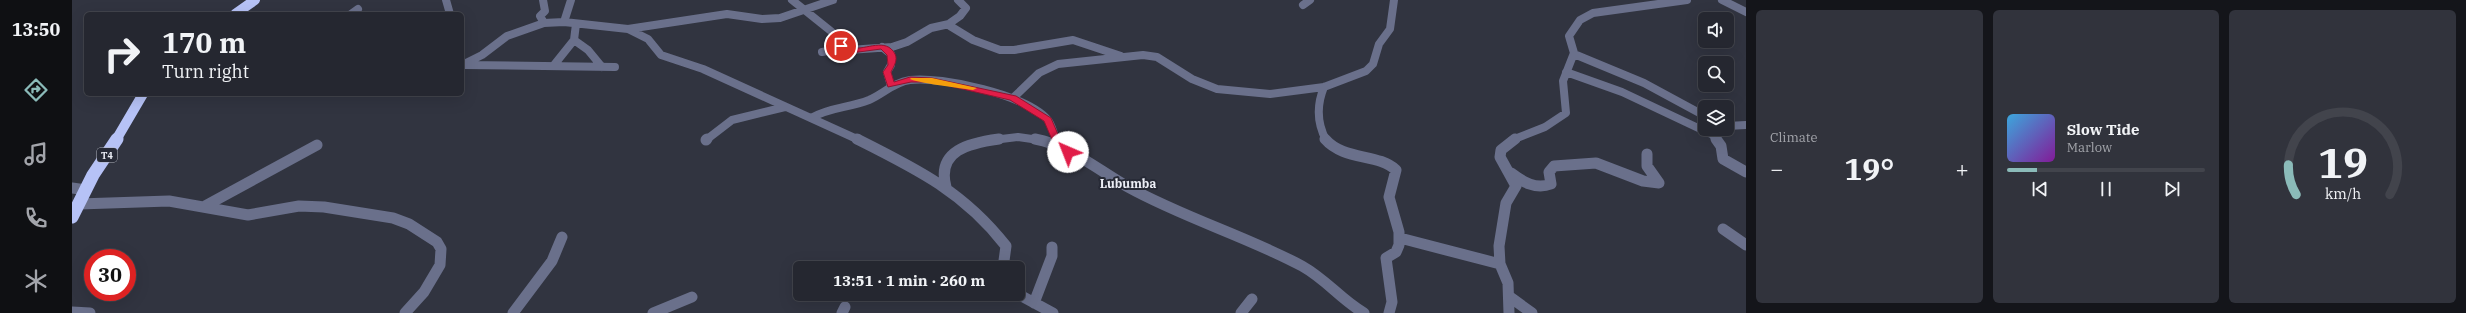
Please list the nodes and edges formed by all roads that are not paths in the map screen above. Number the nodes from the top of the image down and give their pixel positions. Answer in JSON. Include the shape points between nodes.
{"nodes":[{"id":1,"x":256,"y":0,"type":"edge"},
{"id":2,"x":446,"y":0,"type":"edge"},
{"id":3,"x":543,"y":0,"type":"edge"},
{"id":4,"x":571,"y":0,"type":"edge"},
{"id":5,"x":792,"y":0,"type":"edge"},
{"id":6,"x":833,"y":0,"type":"edge"},
{"id":7,"x":958,"y":0,"type":"edge"},
{"id":8,"x":1394,"y":0,"type":"edge"},
{"id":9,"x":1687,"y":0,"type":"edge"},
{"id":10,"x":1722,"y":0,"type":"edge"},
{"id":11,"x":238,"y":12,"type":"edge"},
{"id":12,"x":449,"y":12,"type":"edge"},
{"id":13,"x":805,"y":12,"type":"junction"},
{"id":14,"x":1746,"y":12,"type":"edge"},
{"id":15,"x":564,"y":22,"type":"junction"},
{"id":16,"x":544,"y":23,"type":"junction"},
{"id":17,"x":576,"y":24,"type":"junction"},
{"id":18,"x":949,"y":24,"type":"junction"},
{"id":19,"x":628,"y":29,"type":"junction"},
{"id":20,"x":574,"y":40,"type":"junction"},
{"id":21,"x":882,"y":47,"type":"junction"},
{"id":22,"x":844,"y":48,"type":"junction"},
{"id":23,"x":822,"y":52,"type":"dead end"},
{"id":24,"x":1574,"y":54,"type":"junction"},
{"id":25,"x":1124,"y":57,"type":"junction"},
{"id":26,"x":464,"y":64,"type":"edge"},
{"id":27,"x":464,"y":65,"type":"edge"},
{"id":28,"x":554,"y":66,"type":"junction"},
{"id":29,"x":602,"y":67,"type":"junction"},
{"id":30,"x":615,"y":67,"type":"dead end"},
{"id":31,"x":1566,"y":72,"type":"junction"},
{"id":32,"x":891,"y":86,"type":"junction"},
{"id":33,"x":1324,"y":87,"type":"junction"},
{"id":34,"x":142,"y":96,"type":"edge"},
{"id":35,"x":1013,"y":98,"type":"junction"},
{"id":36,"x":785,"y":107,"type":"junction"},
{"id":37,"x":1698,"y":112,"type":"edge"},
{"id":38,"x":1669,"y":115,"type":"junction"},
{"id":39,"x":811,"y":118,"type":"junction"},
{"id":40,"x":1698,"y":122,"type":"edge"},
{"id":41,"x":1746,"y":125,"type":"edge"},
{"id":42,"x":1734,"y":126,"type":"edge"},
{"id":43,"x":706,"y":140,"type":"dead end"},
{"id":44,"x":317,"y":145,"type":"dead end"},
{"id":45,"x":1059,"y":147,"type":"junction"},
{"id":46,"x":1647,"y":154,"type":"dead end"},
{"id":47,"x":1508,"y":170,"type":"junction"},
{"id":48,"x":1746,"y":172,"type":"edge"},
{"id":49,"x":72,"y":188,"type":"edge"},
{"id":50,"x":946,"y":188,"type":"junction"},
{"id":51,"x":86,"y":190,"type":"junction"},
{"id":52,"x":79,"y":204,"type":"junction"},
{"id":53,"x":205,"y":206,"type":"junction"},
{"id":54,"x":72,"y":217,"type":"edge"},
{"id":55,"x":1723,"y":229,"type":"dead end"},
{"id":56,"x":562,"y":237,"type":"dead end"},
{"id":57,"x":1400,"y":238,"type":"junction"},
{"id":58,"x":1746,"y":245,"type":"edge"},
{"id":59,"x":1052,"y":247,"type":"dead end"},
{"id":60,"x":1005,"y":261,"type":"edge"},
{"id":61,"x":1500,"y":264,"type":"junction"},
{"id":62,"x":692,"y":297,"type":"dead end"},
{"id":63,"x":1510,"y":297,"type":"junction"},
{"id":64,"x":1025,"y":298,"type":"edge"},
{"id":65,"x":1252,"y":299,"type":"dead end"},
{"id":66,"x":1034,"y":303,"type":"junction"},
{"id":67,"x":72,"y":312,"type":"edge"},
{"id":68,"x":90,"y":313,"type":"edge"},
{"id":69,"x":405,"y":313,"type":"edge"},
{"id":70,"x":513,"y":313,"type":"edge"},
{"id":71,"x":653,"y":313,"type":"edge"},
{"id":72,"x":1053,"y":313,"type":"edge"},
{"id":73,"x":1241,"y":313,"type":"edge"},
{"id":74,"x":1364,"y":313,"type":"edge"},
{"id":75,"x":1389,"y":313,"type":"edge"},
{"id":76,"x":1509,"y":313,"type":"edge"},
{"id":77,"x":1532,"y":313,"type":"edge"}],
"edges":[{"from":1,"to":11,"type":"highway"},
{"from":2,"to":12,"type":"street"},
{"from":3,"to":16,"type":"street","via":[[544,11],[540,16]]},
{"from":4,"to":15,"type":"street"},
{"from":5,"to":13,"type":"street"},
{"from":6,"to":13,"type":"street"},
{"from":7,"to":18,"type":"street","via":[[966,8]]},
{"from":8,"to":33,"type":"street","via":[[1390,29],[1379,44],[1373,64],[1366,71]]},
{"from":9,"to":24,"type":"street","via":[[1593,13],[1580,20],[1570,34]]},
{"from":10,"to":14,"type":"street"},
{"from":13,"to":19,"type":"street","via":[[767,19],[722,14]]},
{"from":13,"to":22,"type":"street","via":[[832,32]]},
{"from":15,"to":16,"type":"street"},
{"from":15,"to":17,"type":"street"},
{"from":16,"to":26,"type":"street","via":[[508,36],[482,55]]},
{"from":17,"to":19,"type":"street"},
{"from":17,"to":20,"type":"street","via":[[577,33]]},
{"from":18,"to":21,"type":"street","via":[[931,28],[899,45]]},
{"from":18,"to":25,"type":"street","via":[[973,40],[1000,50],[1073,40]]},
{"from":19,"to":36,"type":"street","via":[[648,39],[662,55],[703,69]]},
{"from":20,"to":28,"type":"street"},
{"from":20,"to":29,"type":"street","via":[[588,50]]},
{"from":21,"to":22,"type":"street","via":[[853,51]]},
{"from":21,"to":32,"type":"street","via":[[891,54],[892,65],[887,72]]},
{"from":22,"to":23,"type":"street"},
{"from":24,"to":31,"type":"street"},
{"from":24,"to":37,"type":"street","via":[[1631,77]]},
{"from":25,"to":33,"type":"street","via":[[1143,54],[1157,57],[1192,79],[1232,91],[1270,94]]},
{"from":25,"to":35,"type":"street","via":[[1058,64],[1039,73]]},
{"from":27,"to":28,"type":"street"},
{"from":28,"to":29,"type":"street"},
{"from":29,"to":30,"type":"street"},
{"from":31,"to":38,"type":"street","via":[[1614,89]]},
{"from":31,"to":47,"type":"street","via":[[1563,89],[1566,113],[1545,127],[1504,145],[1500,150],[1500,157]]},
{"from":32,"to":35,"type":"street","via":[[910,79],[932,80]]},
{"from":32,"to":39,"type":"street","via":[[875,98],[835,105]]},
{"from":33,"to":57,"type":"street","via":[[1318,102],[1319,123],[1329,145],[1337,151],[1396,168],[1390,184],[1389,198]]},
{"from":34,"to":51,"type":"highway","number":"T4"},
{"from":35,"to":45,"type":"street","via":[[1048,120]]},
{"from":36,"to":39,"type":"street"},
{"from":36,"to":43,"type":"street","via":[[732,120]]},
{"from":38,"to":40,"type":"street"},
{"from":38,"to":48,"type":"street","via":[[1713,135],[1720,144],[1723,159]]},
{"from":39,"to":50,"type":"street","via":[[901,161]]},
{"from":41,"to":42,"type":"street"},
{"from":44,"to":53,"type":"street"},
{"from":45,"to":50,"type":"street","via":[[1035,139],[1016,138],[963,148],[953,153],[943,167],[942,175]]},
{"from":45,"to":74,"type":"street","via":[[1141,193],[1247,239],[1318,275],[1350,305]]},
{"from":46,"to":47,"type":"street","via":[[1647,166],[1659,183],[1643,181],[1596,163],[1554,166],[1549,172],[1551,184],[1543,187],[1525,182]]},
{"from":47,"to":61,"type":"street","via":[[1516,186],[1506,203],[1499,246]]},
{"from":49,"to":51,"type":"street"},
{"from":50,"to":60,"type":"street","via":[[973,208],[999,237],[1006,246]]},
{"from":51,"to":52,"type":"highway","number":"T4"},
{"from":52,"to":53,"type":"street","via":[[169,201]]},
{"from":52,"to":54,"type":"highway","number":"T4"},
{"from":53,"to":69,"type":"street","via":[[234,215],[300,206],[324,206],[373,213],[409,224],[437,242],[442,249],[442,257],[424,292]]},
{"from":55,"to":58,"type":"street"},
{"from":56,"to":70,"type":"street","via":[[552,261]]},
{"from":57,"to":61,"type":"street"},
{"from":57,"to":75,"type":"street","via":[[1394,254],[1386,258],[1392,302]]},
{"from":59,"to":66,"type":"street","via":[[1052,256]]},
{"from":61,"to":63,"type":"street","via":[[1508,283]]},
{"from":62,"to":71,"type":"street"},
{"from":63,"to":76,"type":"street"},
{"from":63,"to":77,"type":"street"},
{"from":64,"to":66,"type":"street"},
{"from":65,"to":73,"type":"street"},
{"from":66,"to":72,"type":"street"},
{"from":67,"to":68,"type":"street"}]}
